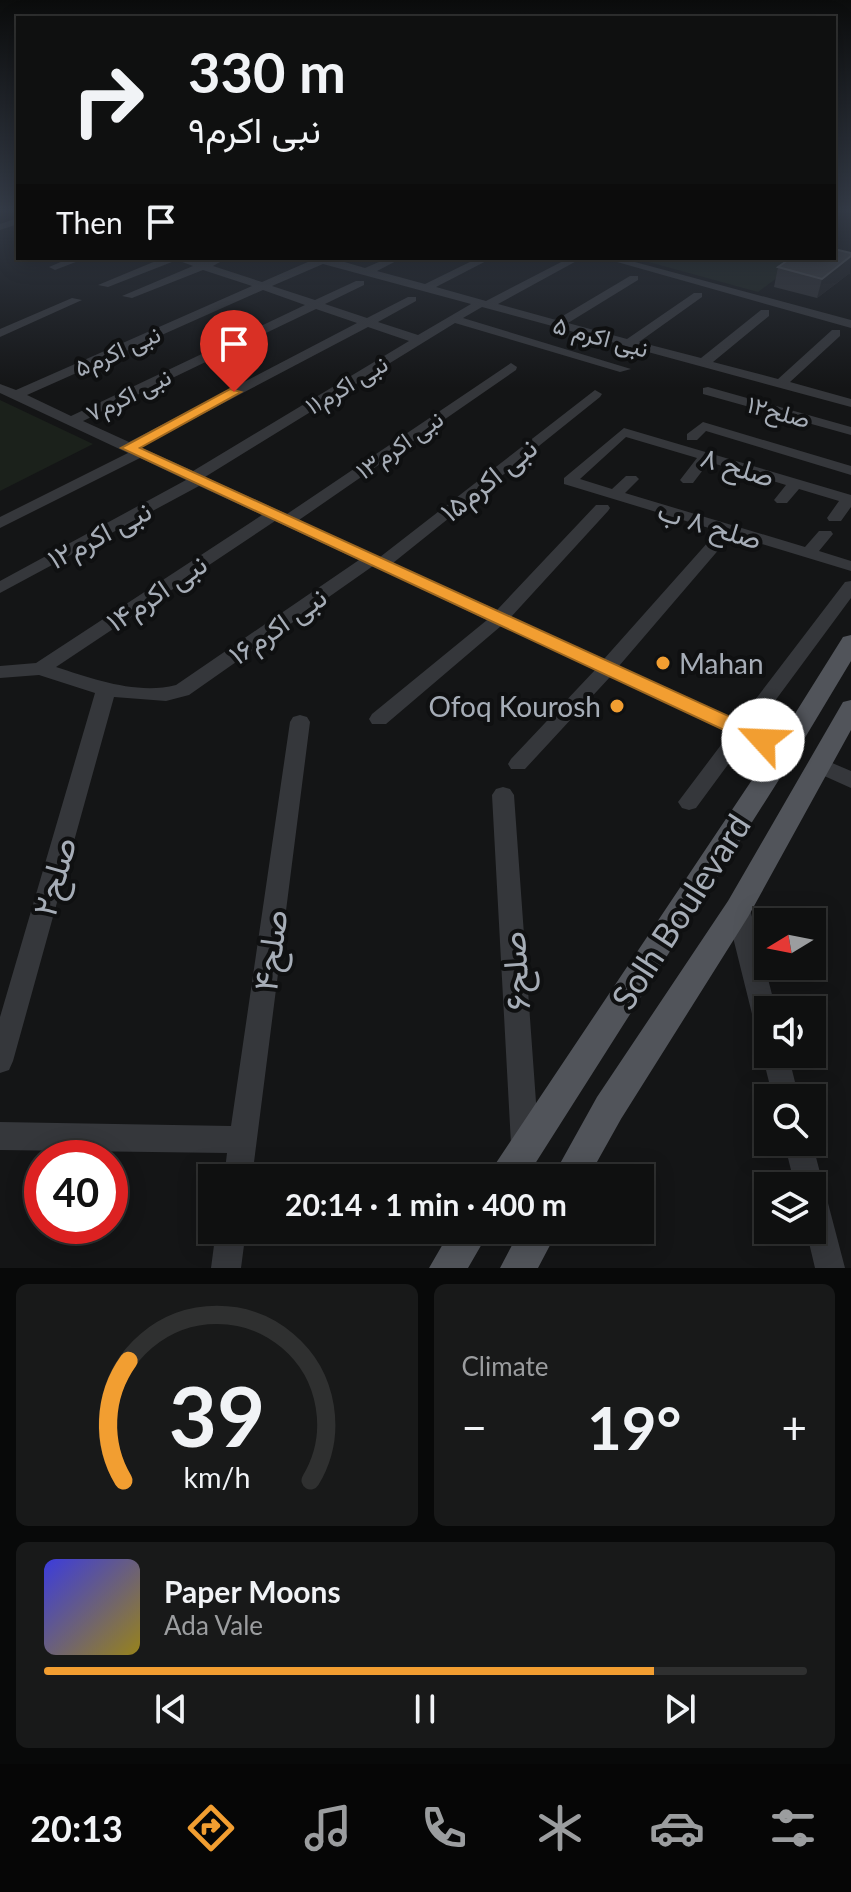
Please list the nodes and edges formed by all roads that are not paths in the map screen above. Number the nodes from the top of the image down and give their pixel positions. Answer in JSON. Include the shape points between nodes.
{"nodes":[{"id":1,"x":144,"y":269,"type":"edge"},
{"id":2,"x":195,"y":269,"type":"edge"},
{"id":3,"x":212,"y":269,"type":"edge"},
{"id":4,"x":301,"y":269,"type":"edge"},
{"id":5,"x":346,"y":269,"type":"edge"},
{"id":6,"x":377,"y":269,"type":"edge"},
{"id":7,"x":464,"y":269,"type":"edge"},
{"id":8,"x":554,"y":269,"type":"edge"},
{"id":9,"x":649,"y":269,"type":"edge"},
{"id":10,"x":363,"y":277,"type":"junction"},
{"id":11,"x":634,"y":278,"type":"dead end"},
{"id":12,"x":104,"y":285,"type":"dead end"},
{"id":13,"x":262,"y":286,"type":"junction"},
{"id":14,"x":426,"y":288,"type":"junction"},
{"id":15,"x":698,"y":295,"type":"dead end"},
{"id":16,"x":128,"y":296,"type":"dead end"},
{"id":17,"x":412,"y":299,"type":"dead end"},
{"id":18,"x":76,"y":300,"type":"dead end"},
{"id":19,"x":315,"y":304,"type":"junction"},
{"id":20,"x":484,"y":304,"type":"junction"},
{"id":21,"x":765,"y":313,"type":"dead end"},
{"id":22,"x":453,"y":319,"type":"junction"},
{"id":23,"x":367,"y":322,"type":"junction"},
{"id":24,"x":557,"y":324,"type":"junction"},
{"id":25,"x":851,"y":324,"type":"edge"},
{"id":26,"x":0,"y":333,"type":"edge"},
{"id":27,"x":836,"y":333,"type":"dead end"},
{"id":28,"x":419,"y":340,"type":"junction"},
{"id":29,"x":629,"y":343,"type":"junction"},
{"id":30,"x":703,"y":363,"type":"junction"},
{"id":31,"x":511,"y":367,"type":"dead end"},
{"id":32,"x":613,"y":379,"type":"dead end"},
{"id":33,"x":780,"y":384,"type":"junction"},
{"id":34,"x":0,"y":388,"type":"edge"},
{"id":35,"x":708,"y":391,"type":"dead end"},
{"id":36,"x":595,"y":394,"type":"dead end"},
{"id":37,"x":16,"y":395,"type":"junction"},
{"id":38,"x":851,"y":403,"type":"edge"},
{"id":39,"x":71,"y":421,"type":"junction"},
{"id":40,"x":851,"y":431,"type":"edge"},
{"id":41,"x":692,"y":437,"type":"dead end"},
{"id":42,"x":134,"y":450,"type":"junction"},
{"id":43,"x":706,"y":456,"type":"junction"},
{"id":44,"x":851,"y":471,"type":"edge"},
{"id":45,"x":195,"y":479,"type":"junction"},
{"id":46,"x":631,"y":479,"type":"dead end"},
{"id":47,"x":688,"y":480,"type":"dead end"},
{"id":48,"x":569,"y":481,"type":"joint"},
{"id":49,"x":796,"y":483,"type":"junction"},
{"id":50,"x":850,"y":499,"type":"edge"},
{"id":51,"x":782,"y":500,"type":"dead end"},
{"id":52,"x":609,"y":501,"type":"junction"},
{"id":53,"x":280,"y":518,"type":"junction"},
{"id":54,"x":835,"y":518,"type":"dead end"},
{"id":55,"x":0,"y":523,"type":"edge"},
{"id":56,"x":825,"y":534,"type":"dead end"},
{"id":57,"x":715,"y":544,"type":"dead end"},
{"id":58,"x":809,"y":553,"type":"junction"},
{"id":59,"x":376,"y":562,"type":"junction"},
{"id":60,"x":851,"y":566,"type":"edge"},
{"id":61,"x":851,"y":586,"type":"edge"},
{"id":62,"x":0,"y":588,"type":"edge"},
{"id":63,"x":499,"y":619,"type":"junction"},
{"id":64,"x":851,"y":642,"type":"edge"},
{"id":65,"x":607,"y":668,"type":"junction"},
{"id":66,"x":40,"y":669,"type":"junction"},
{"id":67,"x":0,"y":672,"type":"edge"},
{"id":68,"x":106,"y":690,"type":"junction"},
{"id":69,"x":851,"y":708,"type":"edge"},
{"id":70,"x":379,"y":719,"type":"dead end"},
{"id":71,"x":300,"y":722,"type":"dead end"},
{"id":72,"x":741,"y":730,"type":"junction"},
{"id":73,"x":785,"y":750,"type":"junction"},
{"id":74,"x":518,"y":764,"type":"dead end"},
{"id":75,"x":818,"y":765,"type":"junction"},
{"id":76,"x":851,"y":780,"type":"edge"},
{"id":77,"x":503,"y":795,"type":"dead end"},
{"id":78,"x":689,"y":802,"type":"dead end"},
{"id":79,"x":738,"y":909,"type":"junction"},
{"id":80,"x":760,"y":996,"type":"edge"},
{"id":81,"x":0,"y":1061,"type":"edge"},
{"id":82,"x":0,"y":1136,"type":"edge"},
{"id":83,"x":243,"y":1140,"type":"junction"},
{"id":84,"x":525,"y":1147,"type":"junction"},
{"id":85,"x":240,"y":1164,"type":"edge"},
{"id":86,"x":515,"y":1164,"type":"edge"},
{"id":87,"x":577,"y":1164,"type":"edge"},
{"id":88,"x":229,"y":1244,"type":"edge"},
{"id":89,"x":463,"y":1244,"type":"edge"},
{"id":90,"x":532,"y":1244,"type":"edge"},
{"id":91,"x":824,"y":1244,"type":"edge"},
{"id":92,"x":226,"y":1268,"type":"edge"},
{"id":93,"x":447,"y":1268,"type":"edge"},
{"id":94,"x":518,"y":1268,"type":"edge"},
{"id":95,"x":830,"y":1268,"type":"edge"}],
"edges":[{"from":1,"to":12,"type":"street"},
{"from":2,"to":16,"type":"street"},
{"from":3,"to":13,"type":"street"},
{"from":4,"to":13,"type":"street","name":"نبی اکرم ۵"},
{"from":5,"to":10,"type":"street","name":"نبی اکرم ۵"},
{"from":6,"to":10,"type":"street","name":"نبی اکرم۷"},
{"from":7,"to":14,"type":"street"},
{"from":8,"to":20,"type":"street","name":"نبی اکرم۱۱"},
{"from":9,"to":25,"type":"street"},
{"from":10,"to":14,"type":"street","name":"نبی اکرم ۵"},
{"from":10,"to":19,"type":"street","name":"نبی اکرم۷"},
{"from":11,"to":24,"type":"street"},
{"from":13,"to":19,"type":"street"},
{"from":13,"to":37,"type":"street","name":"نبی اکرم۵"},
{"from":14,"to":20,"type":"street","name":"نبی اکرم ۵"},
{"from":15,"to":29,"type":"street"},
{"from":17,"to":23,"type":"street"},
{"from":18,"to":26,"type":"street"},
{"from":19,"to":23,"type":"street"},
{"from":19,"to":39,"type":"street","name":"نبی اکرم۷"},
{"from":20,"to":22,"type":"street","name":"نبی اکرم۱۱"},
{"from":20,"to":24,"type":"street","name":"نبی اکرم ۵"},
{"from":21,"to":30,"type":"street"},
{"from":22,"to":28,"type":"street","name":"نبی اکرم۱۱"},
{"from":22,"to":32,"type":"street","via":[[630,365]]},
{"from":23,"to":28,"type":"street"},
{"from":23,"to":42,"type":"street"},
{"from":24,"to":29,"type":"street","name":"نبی اکرم ۵"},
{"from":27,"to":33,"type":"street"},
{"from":28,"to":45,"type":"street","name":"نبی اکرم۱۱"},
{"from":29,"to":30,"type":"street","name":"نبی اکرم ۵"},
{"from":30,"to":33,"type":"street","name":"نبی اکرم ۵"},
{"from":31,"to":53,"type":"street","name":"نبی اکرم۱۳"},
{"from":33,"to":38,"type":"street","name":"نبی اکرم ۵"},
{"from":34,"to":37,"type":"street"},
{"from":35,"to":40,"type":"street","name":"صلح۱۲"},
{"from":36,"to":59,"type":"street","name":"نبی اکرم۱۵"},
{"from":37,"to":39,"type":"street"},
{"from":39,"to":42,"type":"street"},
{"from":41,"to":44,"type":"street","via":[[703,426]]},
{"from":42,"to":45,"type":"street"},
{"from":42,"to":55,"type":"street"},
{"from":43,"to":47,"type":"street"},
{"from":43,"to":48,"type":"street","name":"۸ صلح","via":[[624,432]]},
{"from":43,"to":49,"type":"street","name":"۸ صلح"},
{"from":45,"to":53,"type":"street"},
{"from":45,"to":62,"type":"street","name":"نبی اکرم۱۲"},
{"from":46,"to":52,"type":"street"},
{"from":48,"to":52,"type":"street","name":"صلح ۸ ب"},
{"from":49,"to":50,"type":"street","name":"۸ صلح"},
{"from":49,"to":51,"type":"street"},
{"from":50,"to":54,"type":"street"},
{"from":52,"to":58,"type":"street","name":"صلح ۸ ب"},
{"from":52,"to":63,"type":"street"},
{"from":53,"to":59,"type":"street"},
{"from":53,"to":66,"type":"street","name":"نبی اکرم۱۴"},
{"from":56,"to":58,"type":"street"},
{"from":57,"to":65,"type":"street"},
{"from":58,"to":60,"type":"street","name":"صلح ۸ ب"},
{"from":59,"to":63,"type":"street"},
{"from":59,"to":68,"type":"street","name":"نبی اکرم۱۶","via":[[182,690]]},
{"from":61,"to":72,"type":"street"},
{"from":63,"to":65,"type":"street"},
{"from":63,"to":70,"type":"street"},
{"from":64,"to":73,"type":"main road","name":"Solh Boulevard"},
{"from":65,"to":72,"type":"street"},
{"from":65,"to":74,"type":"street"},
{"from":66,"to":67,"type":"street"},
{"from":66,"to":68,"type":"street"},
{"from":68,"to":81,"type":"street","name":"صلح۲"},
{"from":69,"to":75,"type":"main road","name":"Solh Boulevard"},
{"from":71,"to":83,"type":"street","name":"صلح۴"},
{"from":72,"to":73,"type":"street"},
{"from":72,"to":78,"type":"street"},
{"from":73,"to":84,"type":"main road","name":"Solh Boulevard"},
{"from":75,"to":76,"type":"street"},
{"from":75,"to":79,"type":"main road","name":"Solh Boulevard"},
{"from":77,"to":84,"type":"street","name":"صلح۶"},
{"from":79,"to":80,"type":"street"},
{"from":79,"to":87,"type":"main road","name":"Solh Boulevard"},
{"from":82,"to":83,"type":"street"},
{"from":83,"to":85,"type":"street","name":"صلح۴"},
{"from":84,"to":86,"type":"main road","name":"Solh Boulevard"},
{"from":88,"to":92,"type":"street"},
{"from":89,"to":93,"type":"main road"},
{"from":90,"to":94,"type":"main road"},
{"from":91,"to":95,"type":"street"}]}
